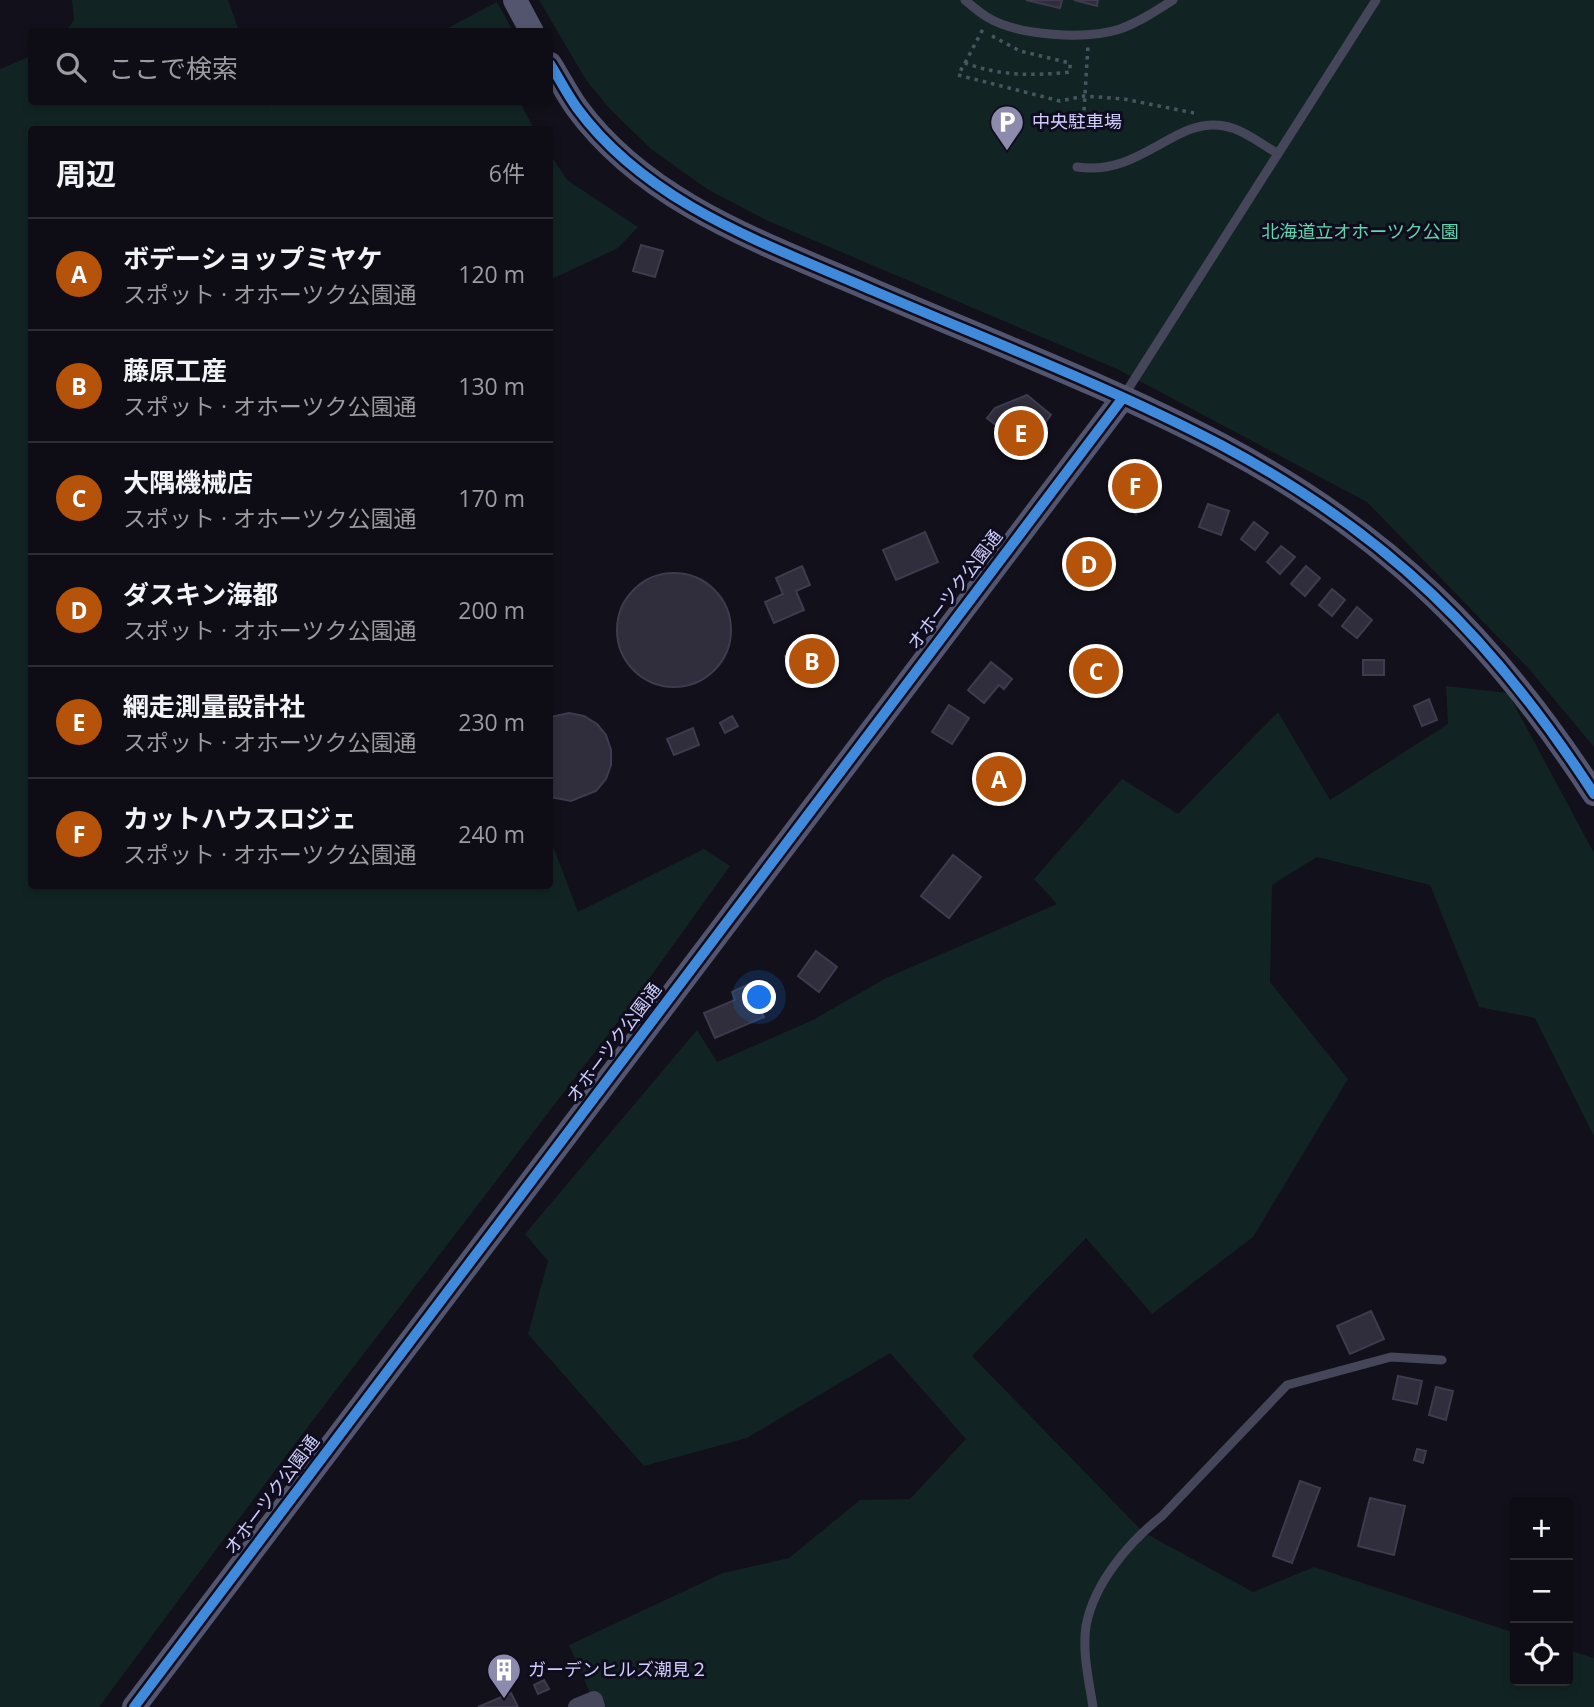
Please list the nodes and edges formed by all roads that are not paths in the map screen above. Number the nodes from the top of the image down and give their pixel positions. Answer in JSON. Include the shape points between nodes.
{"nodes":[{"id":1,"x":515,"y":0,"type":"edge"},
{"id":2,"x":965,"y":0,"type":"edge"},
{"id":3,"x":1173,"y":0,"type":"edge"},
{"id":4,"x":1376,"y":0,"type":"edge"},
{"id":5,"x":530,"y":28,"type":"edge"},
{"id":6,"x":553,"y":69,"type":"edge"},
{"id":7,"x":1277,"y":153,"type":"junction"},
{"id":8,"x":1077,"y":166,"type":"dead end"},
{"id":9,"x":1122,"y":399,"type":"junction"},
{"id":10,"x":1594,"y":794,"type":"edge"},
{"id":11,"x":1442,"y":1360,"type":"dead end"},
{"id":12,"x":134,"y":1707,"type":"edge"},
{"id":13,"x":577,"y":1707,"type":"edge"},
{"id":14,"x":596,"y":1707,"type":"edge"},
{"id":15,"x":1093,"y":1707,"type":"edge"}],
"edges":[{"from":1,"to":5,"type":"street"},
{"from":2,"to":3,"type":"lane","via":[[989,18],[1008,24],[1089,35],[1120,29]]},
{"from":4,"to":7,"type":"lane"},
{"from":6,"to":9,"type":"street","via":[[578,109],[614,148],[695,210],[758,242]]},
{"from":7,"to":8,"type":"lane","via":[[1225,126],[1200,125],[1119,165]]},
{"from":7,"to":9,"type":"lane"},
{"from":9,"to":10,"type":"street","via":[[1220,444],[1290,484],[1394,559],[1436,595],[1493,656]]},
{"from":9,"to":12,"type":"street","name":"オホーツク公園通"},
{"from":11,"to":15,"type":"lane","via":[[1391,1357],[1287,1385],[1163,1517],[1143,1532],[1100,1586],[1087,1626],[1085,1654]]},
{"from":13,"to":14,"type":"street","via":[[594,1700]]}]}
